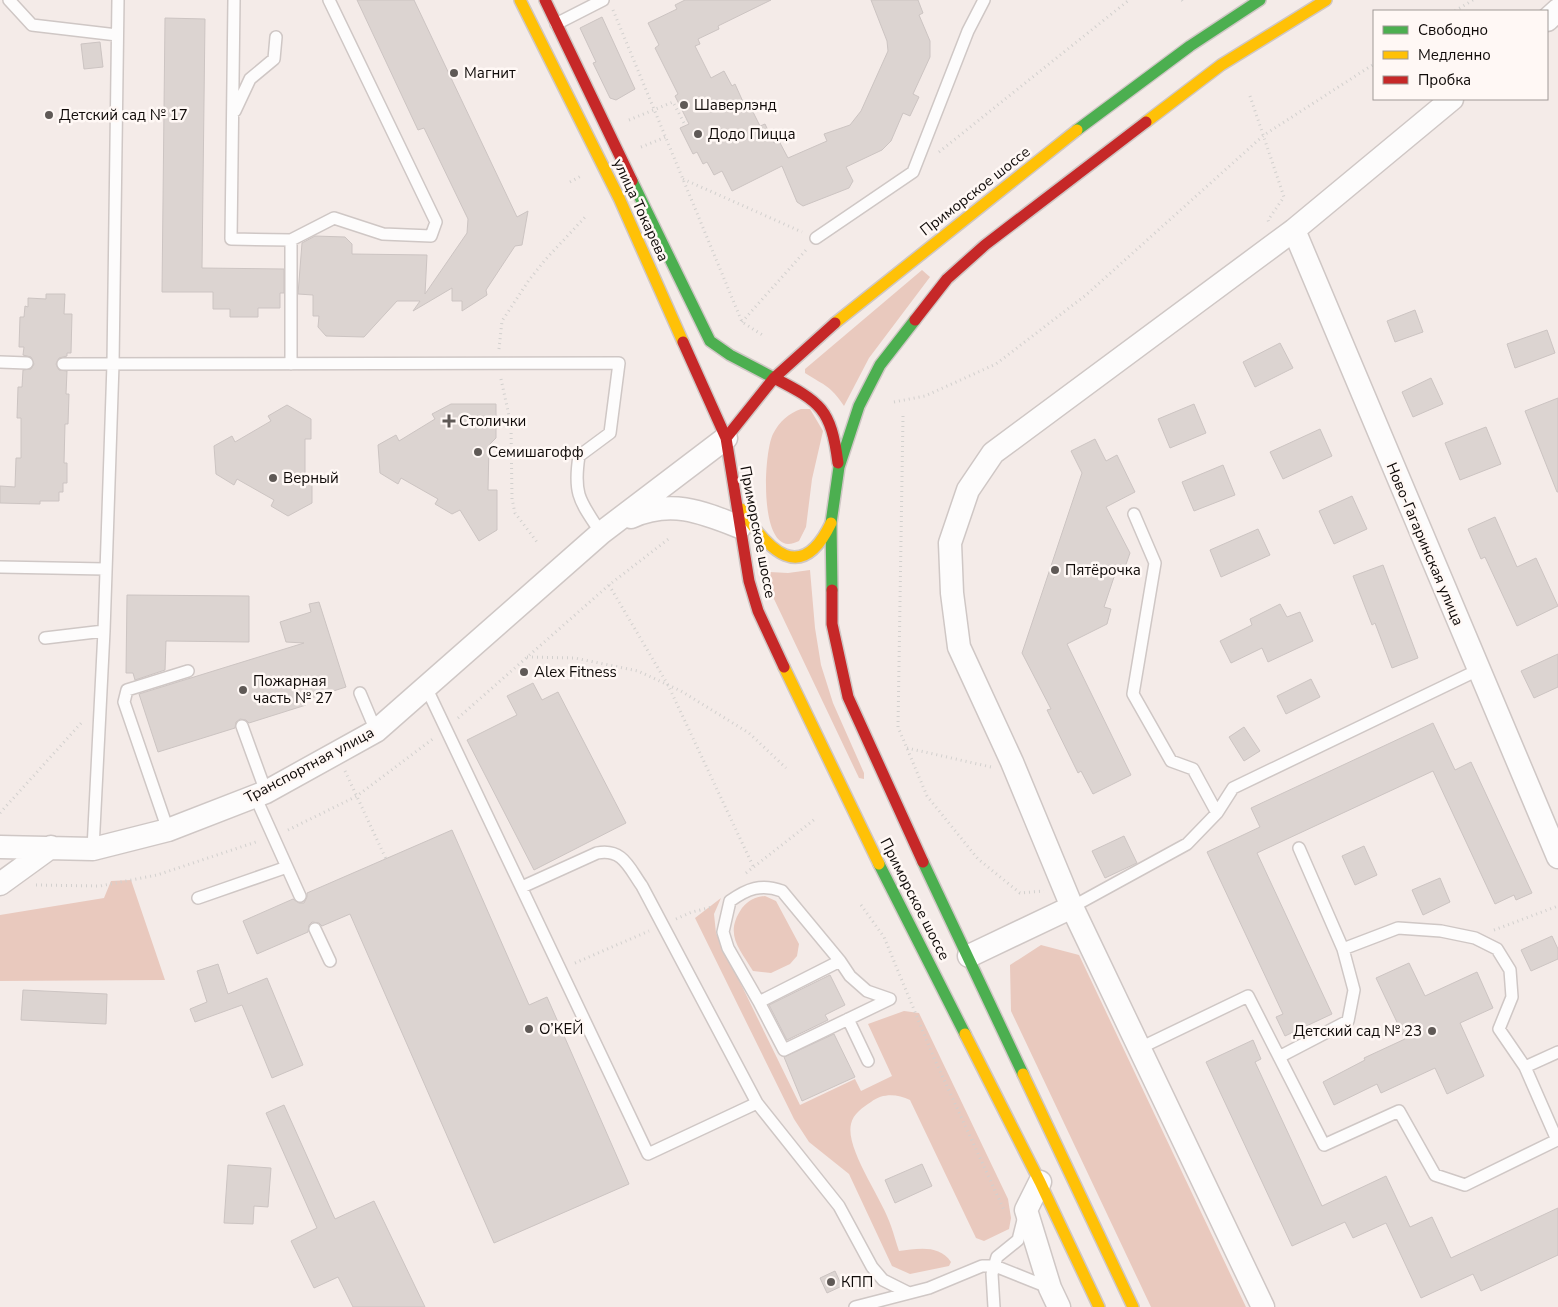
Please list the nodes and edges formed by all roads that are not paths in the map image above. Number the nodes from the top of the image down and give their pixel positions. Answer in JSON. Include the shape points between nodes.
{"nodes":[{"id":1,"x":9,"y":0,"type":"edge"},
{"id":2,"x":118,"y":0,"type":"edge"},
{"id":3,"x":234,"y":0,"type":"edge"},
{"id":4,"x":328,"y":0,"type":"edge"},
{"id":5,"x":520,"y":0,"type":"edge"},
{"id":6,"x":545,"y":0,"type":"edge"},
{"id":7,"x":603,"y":0,"type":"edge"},
{"id":8,"x":984,"y":0,"type":"edge"},
{"id":9,"x":1260,"y":0,"type":"edge"},
{"id":10,"x":1326,"y":0,"type":"edge"},
{"id":11,"x":1558,"y":10,"type":"edge"},
{"id":12,"x":1548,"y":19,"type":"edge"},
{"id":13,"x":557,"y":24,"type":"junction"},
{"id":14,"x":536,"y":33,"type":"junction"},
{"id":15,"x":117,"y":35,"type":"junction"},
{"id":16,"x":276,"y":37,"type":"dead end"},
{"id":17,"x":1451,"y":100,"type":"edge"},
{"id":18,"x":233,"y":115,"type":"junction"},
{"id":19,"x":1294,"y":230,"type":"junction"},
{"id":20,"x":816,"y":238,"type":"road end"},
{"id":21,"x":291,"y":240,"type":"junction"},
{"id":22,"x":0,"y":362,"type":"edge"},
{"id":23,"x":26,"y":363,"type":"dead end"},
{"id":24,"x":63,"y":364,"type":"dead end"},
{"id":25,"x":113,"y":364,"type":"junction"},
{"id":26,"x":291,"y":364,"type":"junction"},
{"id":27,"x":774,"y":378,"type":"junction"},
{"id":28,"x":726,"y":438,"type":"junction"},
{"id":29,"x":839,"y":467,"type":"junction"},
{"id":30,"x":736,"y":500,"type":"junction"},
{"id":31,"x":1134,"y":514,"type":"dead end"},
{"id":32,"x":831,"y":523,"type":"junction"},
{"id":33,"x":740,"y":527,"type":"junction"},
{"id":34,"x":605,"y":529,"type":"junction"},
{"id":35,"x":0,"y":566,"type":"edge"},
{"id":36,"x":105,"y":569,"type":"junction"},
{"id":37,"x":104,"y":631,"type":"junction"},
{"id":38,"x":45,"y":638,"type":"dead end"},
{"id":39,"x":1478,"y":670,"type":"junction"},
{"id":40,"x":188,"y":671,"type":"dead end"},
{"id":41,"x":426,"y":687,"type":"junction"},
{"id":42,"x":360,"y":693,"type":"dead end"},
{"id":43,"x":242,"y":726,"type":"dead end"},
{"id":44,"x":376,"y":730,"type":"junction"},
{"id":45,"x":260,"y":794,"type":"junction"},
{"id":46,"x":1217,"y":813,"type":"junction"},
{"id":47,"x":168,"y":830,"type":"junction"},
{"id":48,"x":0,"y":847,"type":"edge"},
{"id":49,"x":51,"y":847,"type":"junction"},
{"id":50,"x":1299,"y":848,"type":"dead end"},
{"id":51,"x":93,"y":849,"type":"junction"},
{"id":52,"x":1558,"y":856,"type":"edge"},
{"id":53,"x":287,"y":867,"type":"junction"},
{"id":54,"x":0,"y":884,"type":"edge"},
{"id":55,"x":522,"y":887,"type":"junction"},
{"id":56,"x":300,"y":896,"type":"dead end"},
{"id":57,"x":198,"y":898,"type":"dead end"},
{"id":58,"x":1072,"y":907,"type":"junction"},
{"id":59,"x":315,"y":929,"type":"dead end"},
{"id":60,"x":1344,"y":949,"type":"junction"},
{"id":61,"x":968,"y":956,"type":"junction"},
{"id":62,"x":330,"y":961,"type":"dead end"},
{"id":63,"x":840,"y":961,"type":"junction"},
{"id":64,"x":759,"y":1002,"type":"junction"},
{"id":65,"x":848,"y":1019,"type":"junction"},
{"id":66,"x":1140,"y":1048,"type":"junction"},
{"id":67,"x":1558,"y":1052,"type":"edge"},
{"id":68,"x":1279,"y":1057,"type":"junction"},
{"id":69,"x":868,"y":1061,"type":"dead end"},
{"id":70,"x":1525,"y":1067,"type":"junction"},
{"id":71,"x":757,"y":1104,"type":"junction"},
{"id":72,"x":1040,"y":1182,"type":"junction"},
{"id":73,"x":1016,"y":1212,"type":"junction"},
{"id":74,"x":994,"y":1266,"type":"junction"},
{"id":75,"x":907,"y":1292,"type":"junction"},
{"id":76,"x":1054,"y":1298,"type":"edge"},
{"id":77,"x":855,"y":1307,"type":"edge"},
{"id":78,"x":994,"y":1307,"type":"edge"},
{"id":79,"x":1099,"y":1307,"type":"edge"},
{"id":80,"x":1133,"y":1307,"type":"edge"},
{"id":81,"x":1263,"y":1307,"type":"edge"}],
"edges":[{"from":1,"to":15,"type":"lane","via":[[32,25]]},
{"from":2,"to":15,"type":"lane"},
{"from":3,"to":18,"type":"lane"},
{"from":4,"to":21,"type":"lane","via":[[436,222],[431,236],[421,236],[383,234],[334,218]]},
{"from":5,"to":14,"type":"main road","name":"улица Токарева"},
{"from":6,"to":13,"type":"main road","name":"улица Токарева"},
{"from":7,"to":13,"type":"lane"},
{"from":8,"to":20,"type":"lane","via":[[968,31],[913,172]]},
{"from":9,"to":27,"type":"main road","name":"Приморское шоссе","via":[[1190,46],[1061,142],[846,313]]},
{"from":10,"to":29,"type":"main road","name":"Приморское шоссе","via":[[1221,65],[985,245],[947,279],[880,365],[859,406]]},
{"from":11,"to":12,"type":"street"},
{"from":13,"to":14,"type":"lane"},
{"from":13,"to":27,"type":"main road","name":"улица Токарева","via":[[710,341]]},
{"from":14,"to":28,"type":"main road","name":"улица Токарева","via":[[619,198]]},
{"from":15,"to":25,"type":"lane"},
{"from":16,"to":18,"type":"lane","via":[[274,59],[250,79]]},
{"from":17,"to":19,"type":"street"},
{"from":18,"to":21,"type":"lane","via":[[231,239]]},
{"from":19,"to":39,"type":"street","name":"Ново-Гагаринская улица"},
{"from":19,"to":58,"type":"street","via":[[993,453],[968,490],[950,543],[959,647],[1012,762]]},
{"from":21,"to":26,"type":"lane"},
{"from":22,"to":23,"type":"lane"},
{"from":24,"to":25,"type":"lane"},
{"from":25,"to":26,"type":"lane"},
{"from":25,"to":36,"type":"lane"},
{"from":26,"to":34,"type":"lane","via":[[619,362],[610,433],[579,456],[577,471],[576,487],[583,506]]},
{"from":27,"to":28,"type":"main road","name":"Приморское шоссе"},
{"from":27,"to":29,"type":"main road","via":[[812,398],[823,408],[832,423]]},
{"from":28,"to":30,"type":"main road","name":"Приморское шоссе"},
{"from":28,"to":34,"type":"street","name":"Транспортная улица"},
{"from":29,"to":32,"type":"main road","name":"Приморское шоссе"},
{"from":30,"to":32,"type":"main road","via":[[761,539],[780,554],[791,556],[813,552]]},
{"from":30,"to":33,"type":"main road","name":"Приморское шоссе"},
{"from":31,"to":46,"type":"lane","via":[[1155,563],[1133,694],[1171,761],[1192,769]]},
{"from":32,"to":61,"type":"main road","name":"Приморское шоссе","via":[[832,624],[848,696]]},
{"from":33,"to":34,"type":"street","name":"Транспортная улица","via":[[714,516],[676,507],[636,515]]},
{"from":33,"to":72,"type":"main road","name":"Приморское шоссе","via":[[749,581],[758,611],[848,803]]},
{"from":34,"to":41,"type":"street","name":"Транспортная улица"},
{"from":35,"to":36,"type":"lane"},
{"from":36,"to":37,"type":"lane"},
{"from":37,"to":38,"type":"lane"},
{"from":37,"to":51,"type":"lane"},
{"from":39,"to":46,"type":"lane","via":[[1233,788]]},
{"from":39,"to":52,"type":"street","name":"Ново-Гагаринская улица"},
{"from":40,"to":47,"type":"lane","via":[[127,690],[124,702]]},
{"from":41,"to":44,"type":"street","name":"Транспортная улица"},
{"from":41,"to":55,"type":"lane"},
{"from":42,"to":44,"type":"lane"},
{"from":43,"to":45,"type":"lane"},
{"from":44,"to":45,"type":"street","name":"Транспортная улица"},
{"from":45,"to":47,"type":"street","name":"Транспортная улица"},
{"from":45,"to":53,"type":"lane"},
{"from":46,"to":58,"type":"lane","via":[[1187,844]]},
{"from":47,"to":51,"type":"street","name":"Транспортная улица"},
{"from":48,"to":49,"type":"street","name":"Транспортная улица"},
{"from":49,"to":51,"type":"street","name":"Транспортная улица"},
{"from":49,"to":54,"type":"street"},
{"from":50,"to":60,"type":"lane"},
{"from":53,"to":56,"type":"lane"},
{"from":53,"to":57,"type":"lane"},
{"from":55,"to":71,"type":"lane","via":[[597,853],[617,853],[642,886]]},
{"from":55,"to":71,"type":"lane","via":[[648,1154]]},
{"from":58,"to":61,"type":"street"},
{"from":58,"to":66,"type":"street"},
{"from":59,"to":62,"type":"lane"},
{"from":60,"to":68,"type":"lane","via":[[1354,990],[1348,1021]]},
{"from":60,"to":70,"type":"lane","via":[[1398,928],[1441,931],[1475,938],[1497,949],[1510,970],[1512,997],[1499,1029]]},
{"from":61,"to":80,"type":"main road","name":"Приморское шоссе"},
{"from":63,"to":64,"type":"lane"},
{"from":63,"to":64,"type":"lane","via":[[782,891],[768,886],[746,889],[730,901],[723,932],[728,948]]},
{"from":63,"to":65,"type":"lane","via":[[850,976],[867,991],[890,999]]},
{"from":64,"to":65,"type":"lane","via":[[784,1050]]},
{"from":65,"to":69,"type":"lane"},
{"from":66,"to":68,"type":"lane","via":[[1248,996]]},
{"from":66,"to":81,"type":"street"},
{"from":67,"to":70,"type":"lane"},
{"from":68,"to":70,"type":"lane","via":[[1324,1145],[1399,1111],[1435,1175],[1464,1185],[1557,1140]]},
{"from":71,"to":75,"type":"lane","via":[[839,1206],[872,1267],[883,1280]]},
{"from":72,"to":73,"type":"street"},
{"from":72,"to":79,"type":"main road","name":"Приморское шоссе"},
{"from":73,"to":74,"type":"lane","via":[[1018,1240],[997,1257]]},
{"from":73,"to":76,"type":"street"},
{"from":74,"to":75,"type":"lane","via":[[982,1266],[929,1288]]},
{"from":74,"to":76,"type":"lane"},
{"from":74,"to":78,"type":"lane"},
{"from":75,"to":77,"type":"lane"}]}
